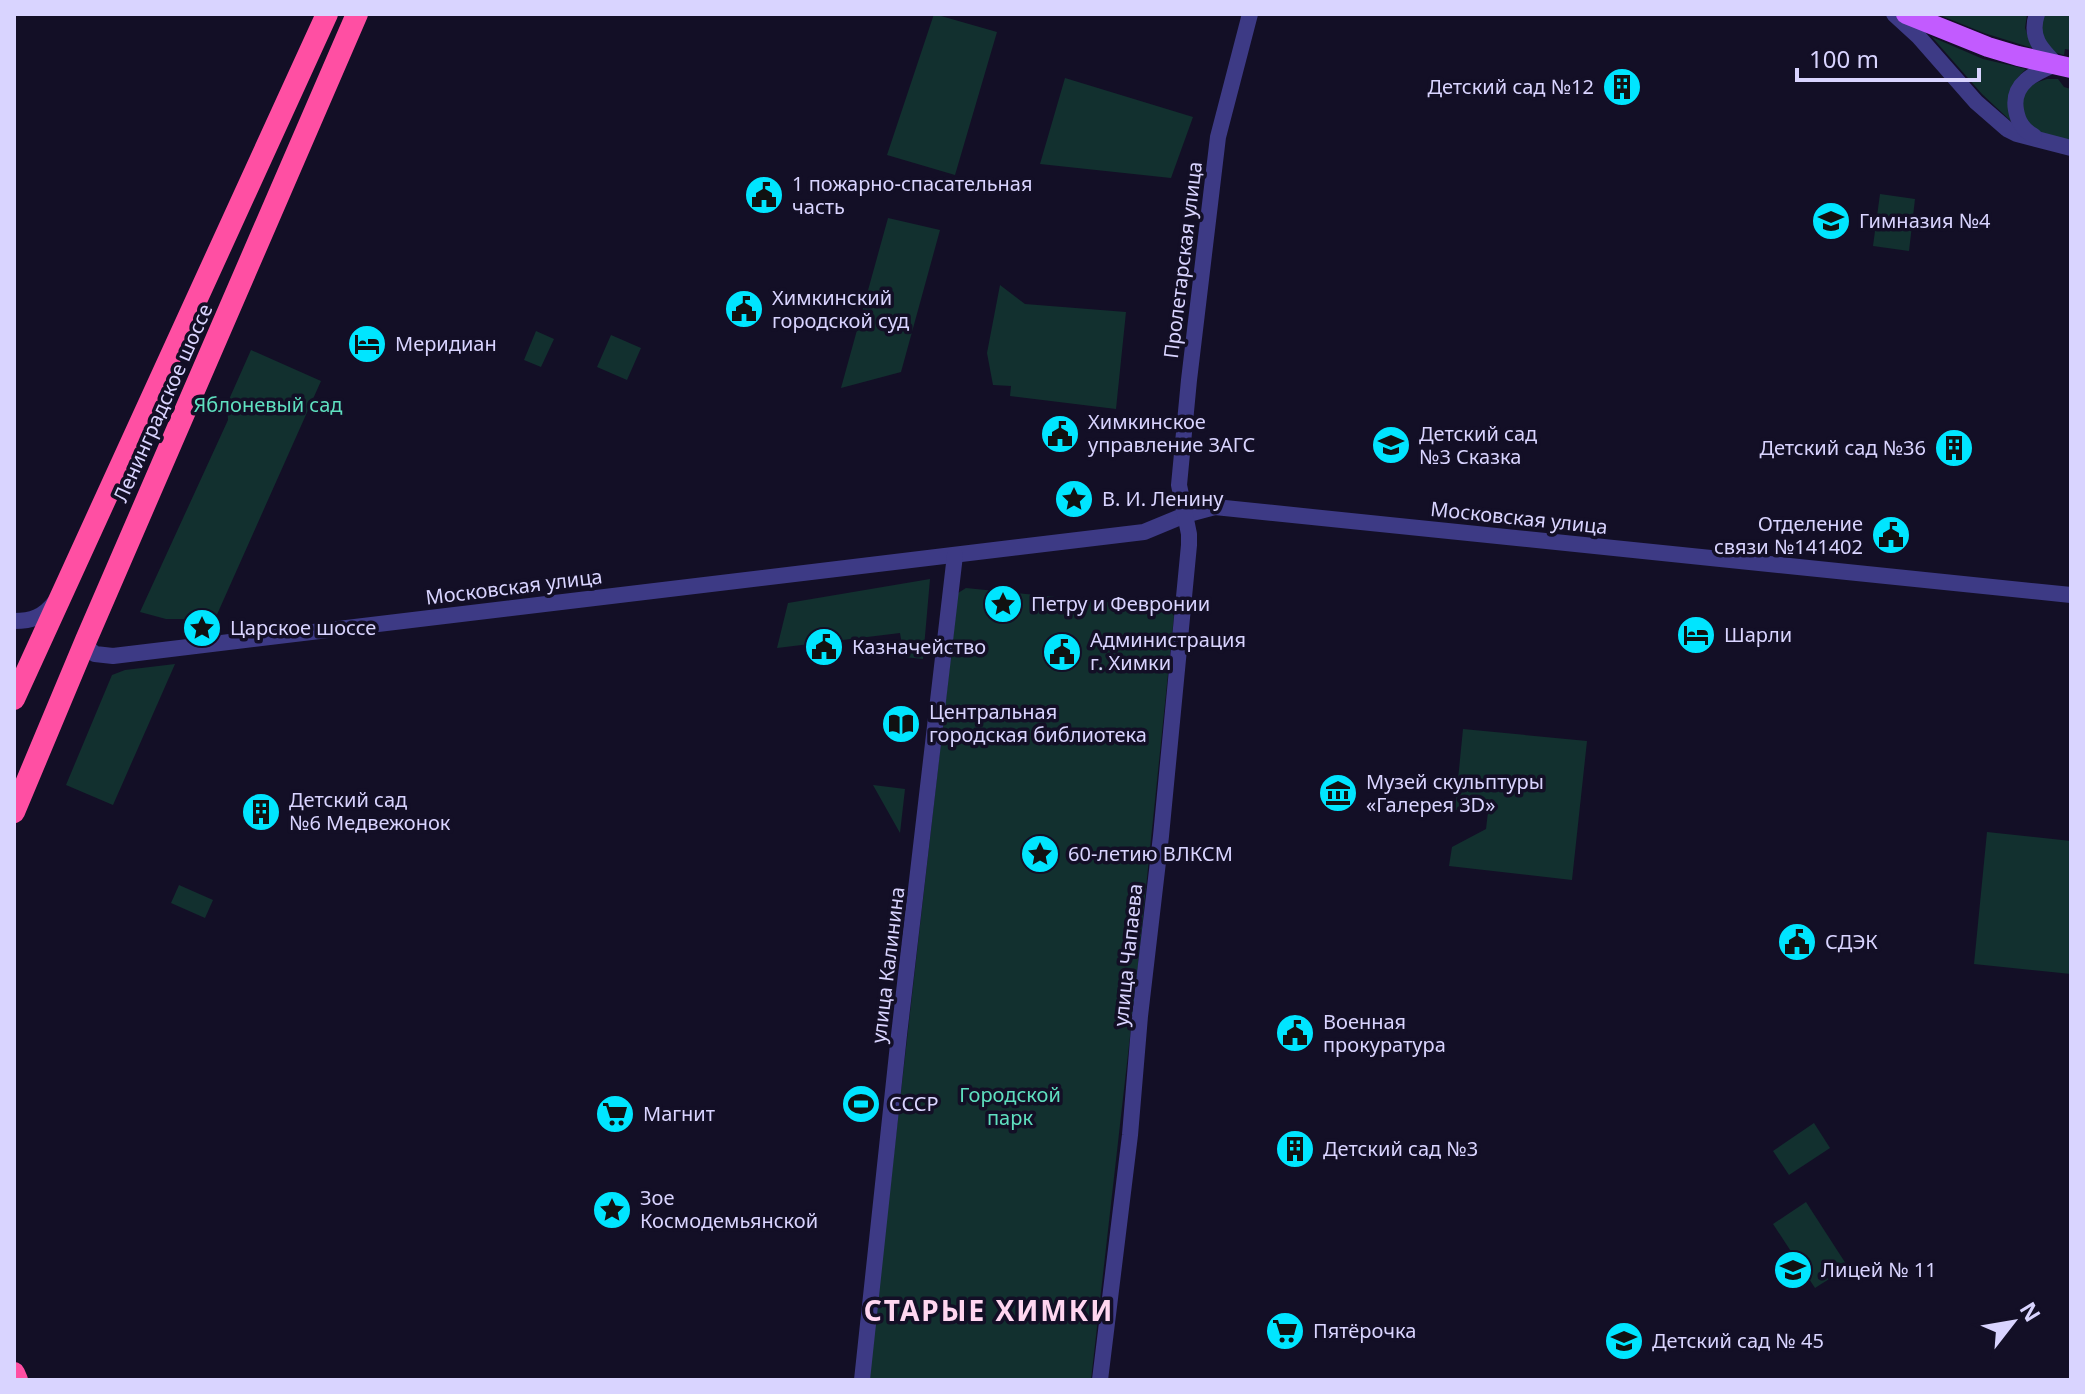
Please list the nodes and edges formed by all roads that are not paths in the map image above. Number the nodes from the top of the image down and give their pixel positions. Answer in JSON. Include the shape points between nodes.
{"nodes":[{"id":1,"x":327,"y":14,"type":"edge"},
{"id":2,"x":357,"y":14,"type":"edge"},
{"id":3,"x":1250,"y":14,"type":"edge"},
{"id":4,"x":1894,"y":14,"type":"edge"},
{"id":5,"x":1906,"y":14,"type":"edge"},
{"id":6,"x":2037,"y":14,"type":"edge"},
{"id":7,"x":2063,"y":66,"type":"edge"},
{"id":8,"x":2038,"y":139,"type":"junction"},
{"id":9,"x":2071,"y":148,"type":"edge"},
{"id":10,"x":1190,"y":513,"type":"junction"},
{"id":11,"x":961,"y":554,"type":"junction"},
{"id":12,"x":64,"y":592,"type":"junction"},
{"id":13,"x":2071,"y":595,"type":"edge"},
{"id":14,"x":14,"y":621,"type":"edge"},
{"id":15,"x":86,"y":640,"type":"junction"},
{"id":16,"x":14,"y":699,"type":"edge"},
{"id":17,"x":14,"y":812,"type":"edge"},
{"id":18,"x":14,"y":1373,"type":"edge"},
{"id":19,"x":17,"y":1380,"type":"edge"},
{"id":20,"x":862,"y":1380,"type":"edge"},
{"id":21,"x":1100,"y":1380,"type":"edge"}],
"edges":[{"from":1,"to":12,"type":"highway","name":"Ленинградское шоссе"},
{"from":2,"to":15,"type":"highway","name":"Ленинградское шоссе"},
{"from":3,"to":10,"type":"street","name":"Пролетарская улица","via":[[1215,159],[1179,485]]},
{"from":4,"to":8,"type":"street","via":[[1992,117],[2017,134]]},
{"from":5,"to":7,"type":"main road","via":[[1988,47]]},
{"from":6,"to":7,"type":"street","via":[[2033,29],[2040,48]]},
{"from":7,"to":8,"type":"street","via":[[2028,78],[2017,94],[2020,123]]},
{"from":8,"to":9,"type":"street"},
{"from":10,"to":11,"type":"street","name":"Московская улица","via":[[1144,532]]},
{"from":10,"to":13,"type":"street","name":"Московская улица","via":[[1215,507]]},
{"from":10,"to":21,"type":"street","name":"улица Чапаева","via":[[1163,820]]},
{"from":11,"to":15,"type":"street","name":"Московская улица","via":[[104,657],[89,649]]},
{"from":11,"to":20,"type":"street","name":"улица Калинина","via":[[899,1035]]},
{"from":12,"to":14,"type":"street","via":[[40,616]]},
{"from":12,"to":16,"type":"highway","name":"Ленинградское шоссе"},
{"from":15,"to":17,"type":"highway","name":"Ленинградское шоссе"},
{"from":18,"to":19,"type":"highway"}]}
